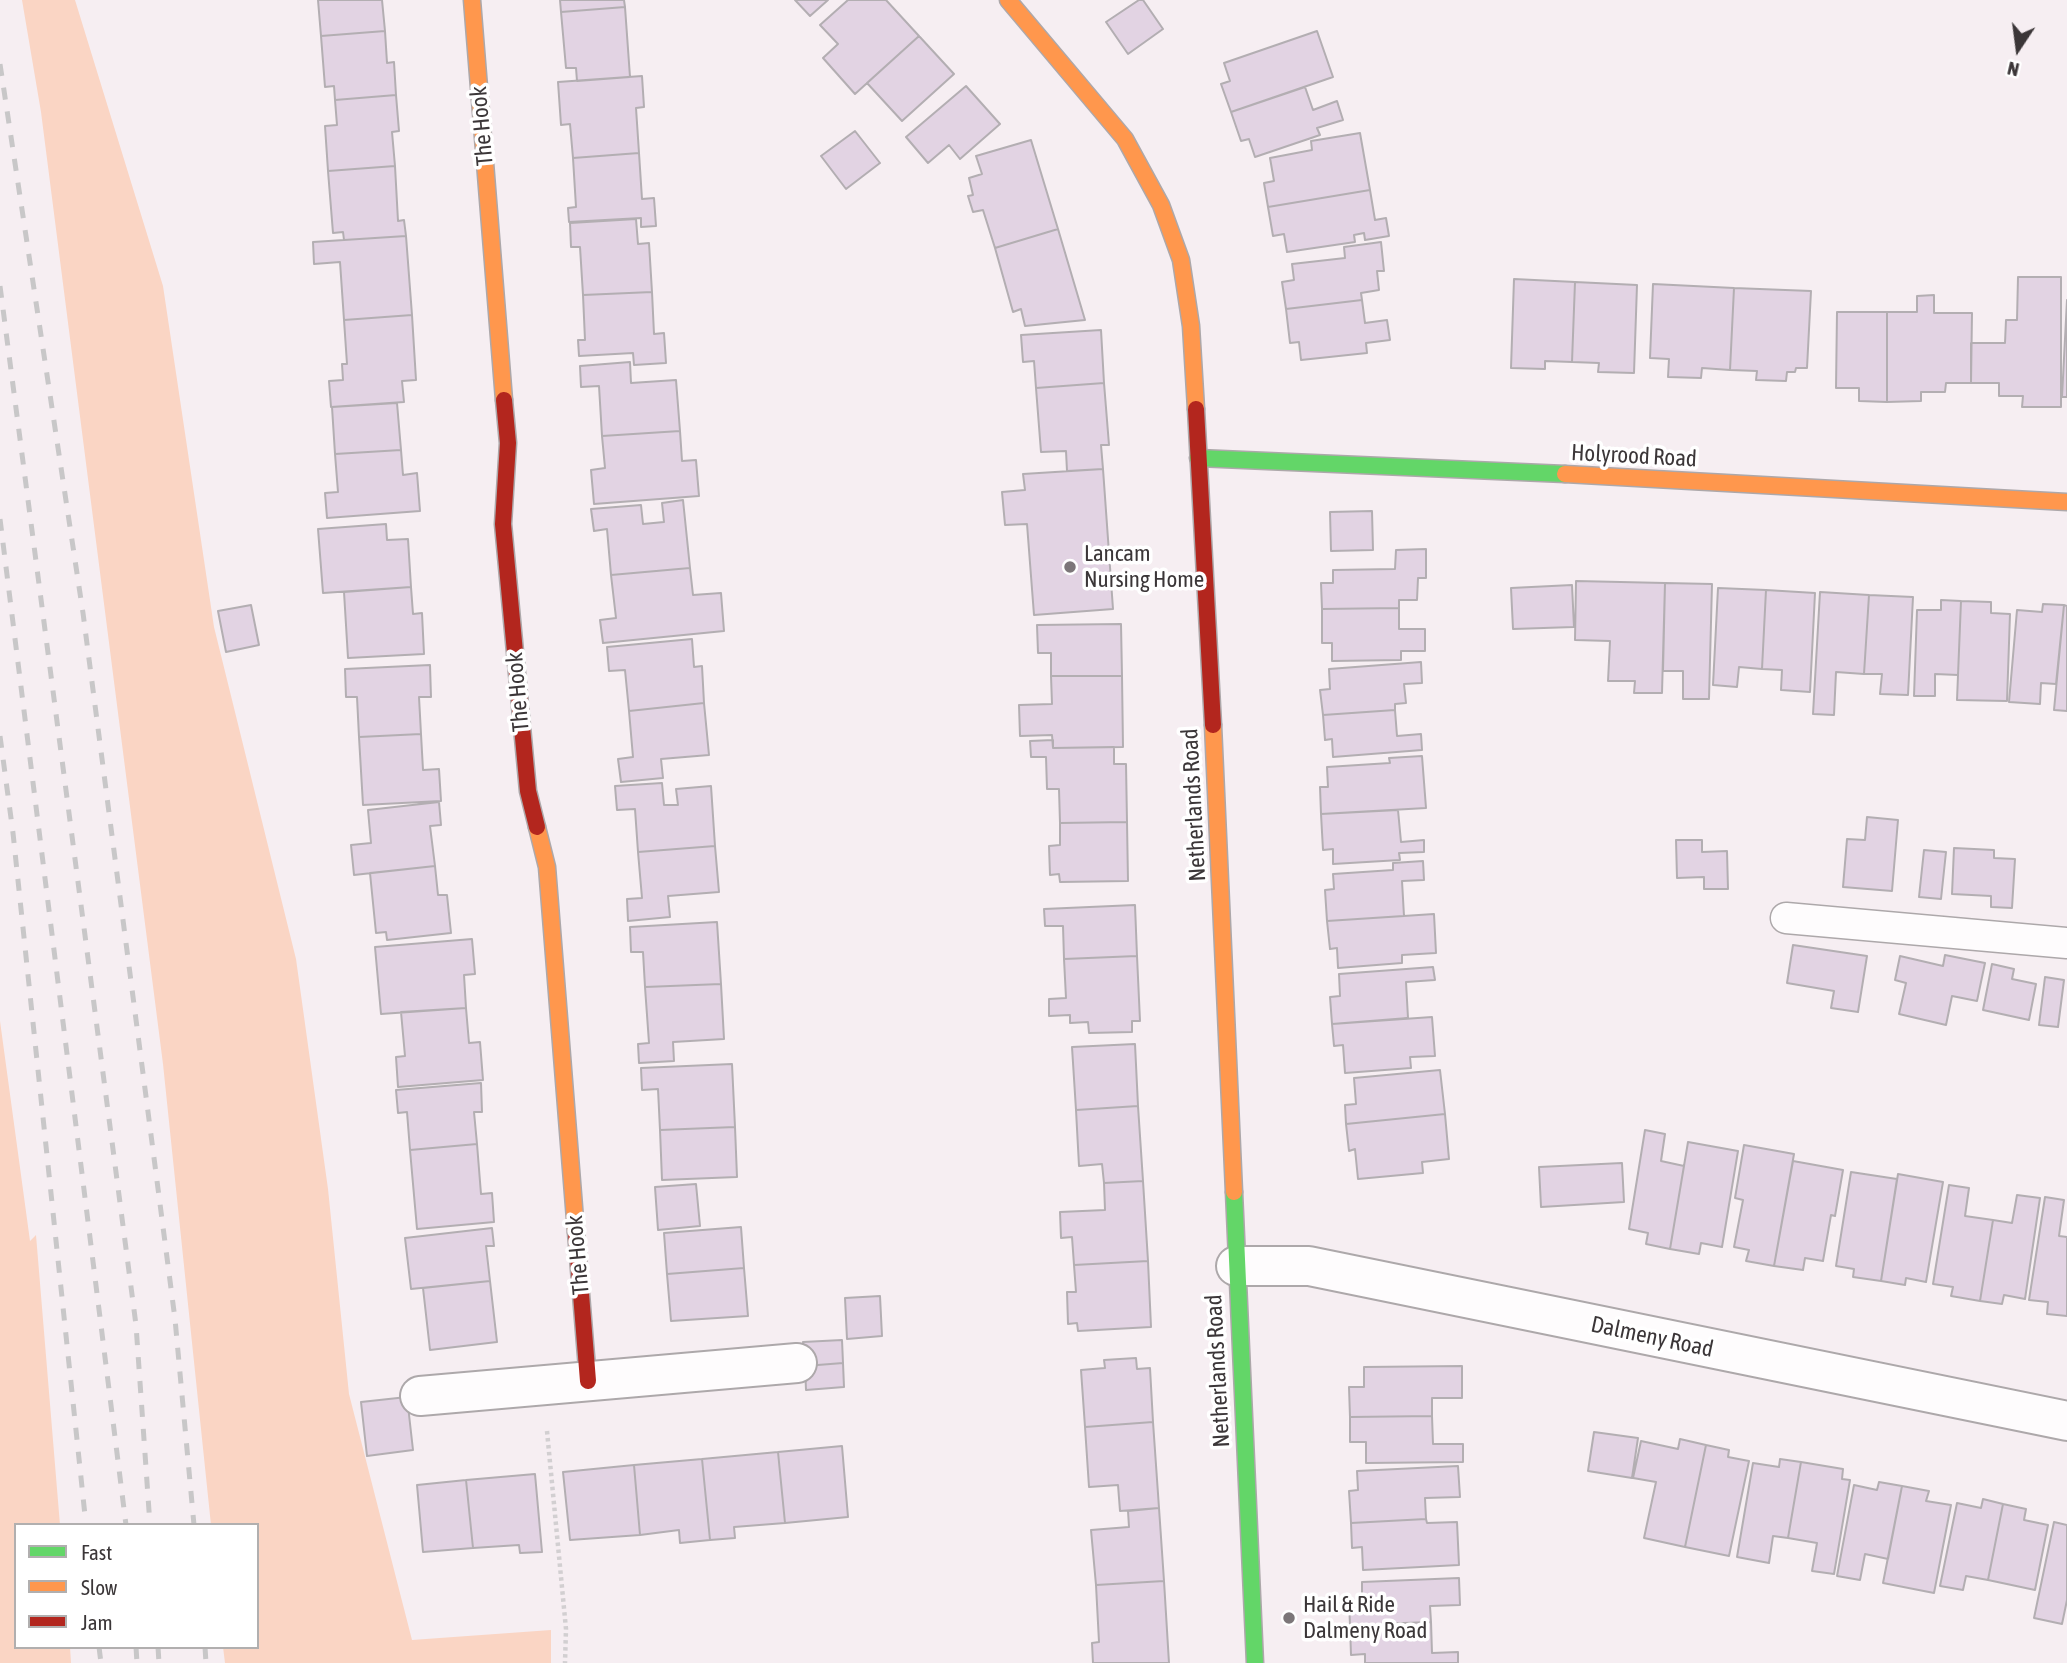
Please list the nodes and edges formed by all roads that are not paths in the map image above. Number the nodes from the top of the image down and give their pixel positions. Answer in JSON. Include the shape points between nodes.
{"nodes":[{"id":1,"x":472,"y":0,"type":"edge"},
{"id":2,"x":1008,"y":0,"type":"edge"},
{"id":3,"x":1198,"y":458,"type":"junction"},
{"id":4,"x":2067,"y":502,"type":"edge"},
{"id":5,"x":1786,"y":918,"type":"dead end"},
{"id":6,"x":2067,"y":943,"type":"edge"},
{"id":7,"x":1236,"y":1266,"type":"junction"},
{"id":8,"x":797,"y":1363,"type":"dead end"},
{"id":9,"x":589,"y":1381,"type":"junction"},
{"id":10,"x":420,"y":1396,"type":"dead end"},
{"id":11,"x":2067,"y":1421,"type":"edge"},
{"id":12,"x":1255,"y":1663,"type":"edge"}],
"edges":[{"from":1,"to":9,"type":"street","name":"The Hook","via":[[508,443],[503,524],[528,791],[547,867]]},
{"from":2,"to":3,"type":"street","name":"Netherlands Road","via":[[1125,139],[1161,205],[1181,261],[1191,326]]},
{"from":3,"to":4,"type":"street","name":"Holyrood Road"},
{"from":3,"to":7,"type":"street","name":"Netherlands Road"},
{"from":5,"to":6,"type":"lane"},
{"from":7,"to":11,"type":"street","name":"Dalmeny Road","via":[[1309,1266]]},
{"from":7,"to":12,"type":"street","name":"Netherlands Road"},
{"from":8,"to":9,"type":"street"},
{"from":9,"to":10,"type":"street"}]}
